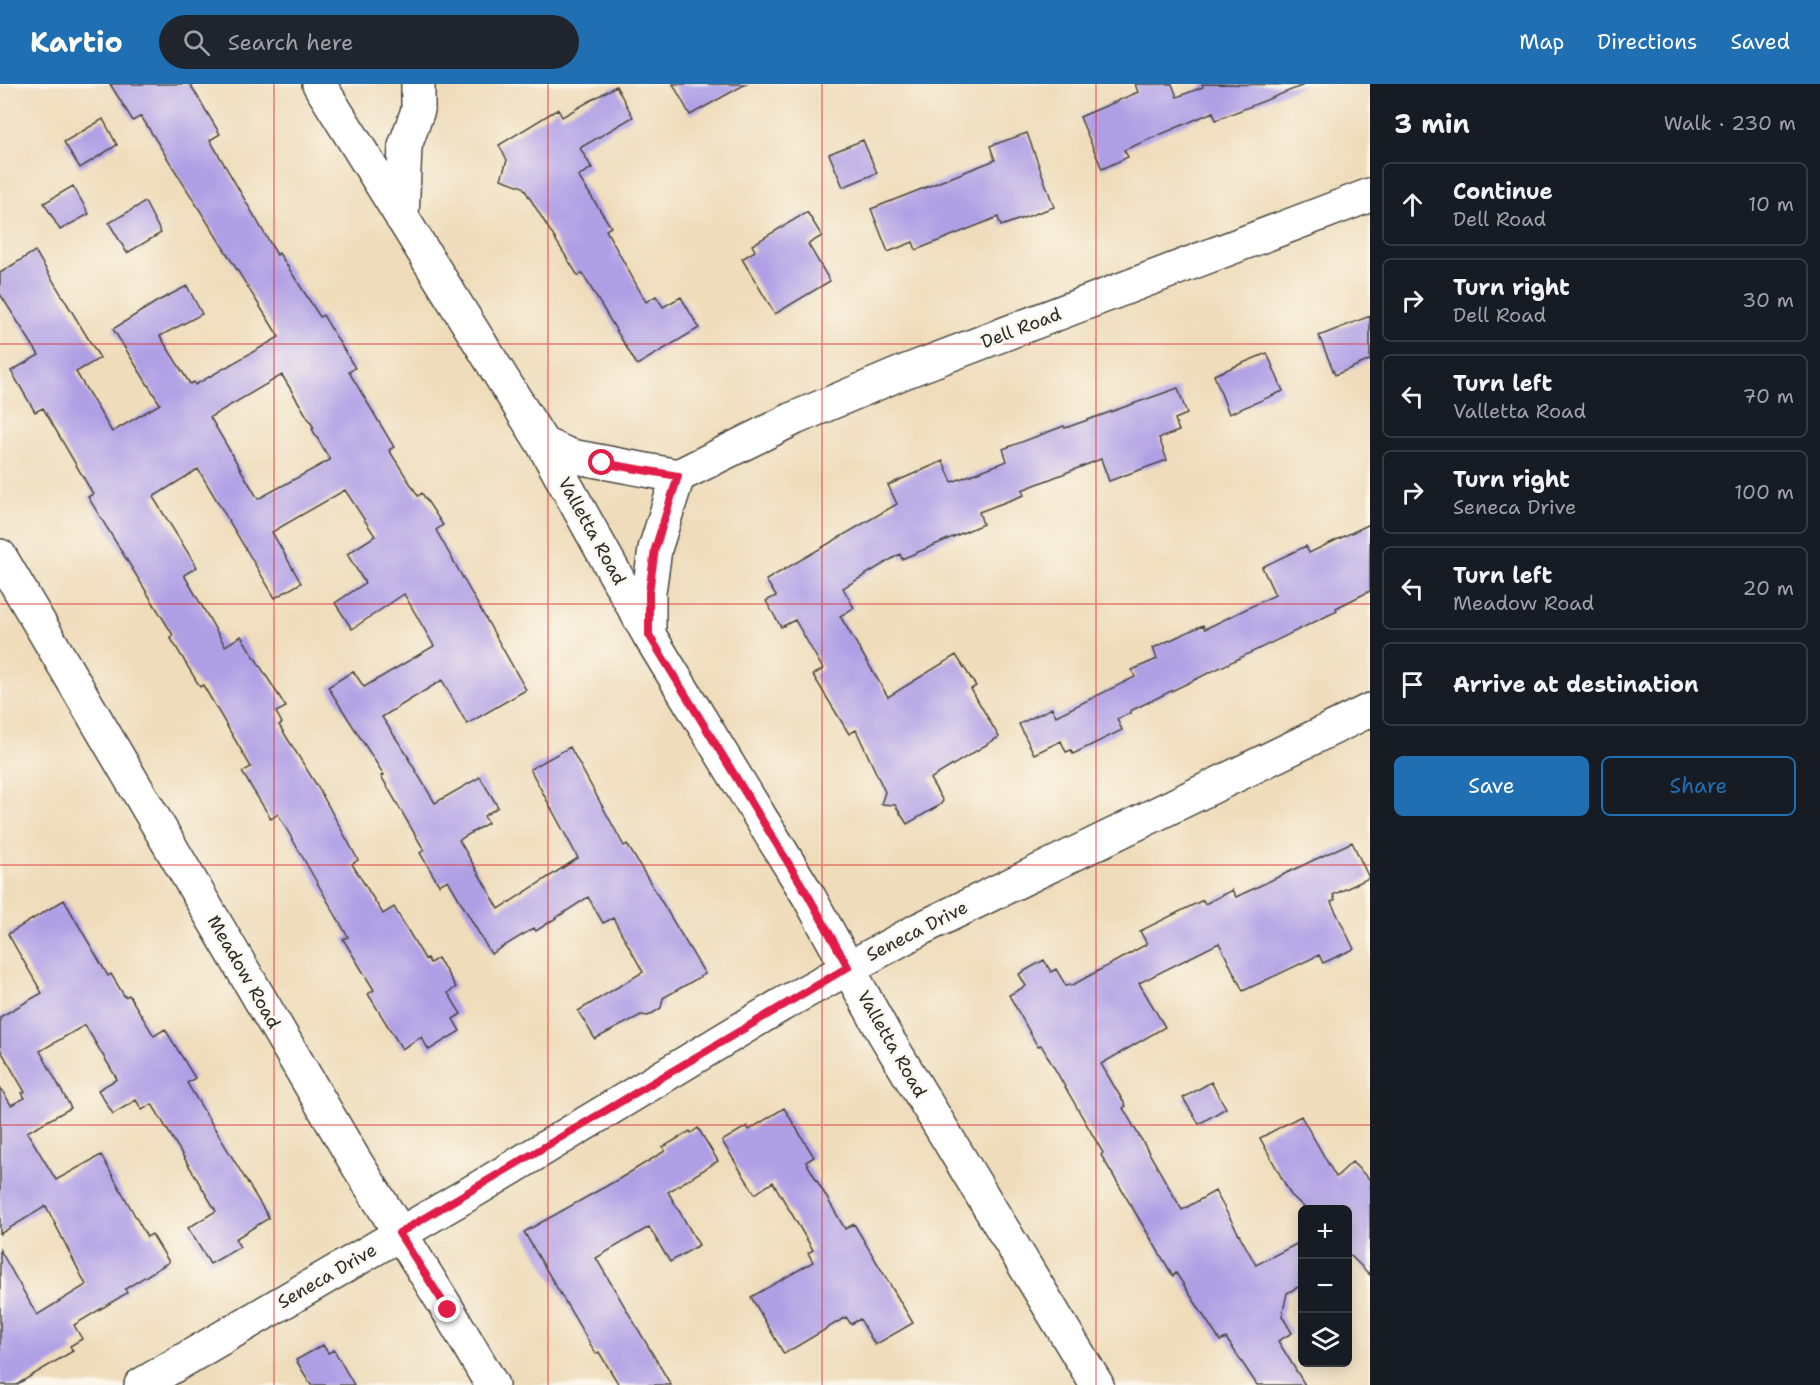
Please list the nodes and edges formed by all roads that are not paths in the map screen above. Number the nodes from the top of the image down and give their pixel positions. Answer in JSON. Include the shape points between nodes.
{"nodes":[{"id":1,"x":319,"y":84,"type":"edge"},
{"id":2,"x":418,"y":84,"type":"edge"},
{"id":3,"x":1370,"y":195,"type":"edge"},
{"id":4,"x":402,"y":218,"type":"junction"},
{"id":5,"x":543,"y":444,"type":"junction"},
{"id":6,"x":678,"y":476,"type":"junction"},
{"id":7,"x":0,"y":556,"type":"edge"},
{"id":8,"x":649,"y":635,"type":"junction"},
{"id":9,"x":1370,"y":710,"type":"edge"},
{"id":10,"x":848,"y":967,"type":"junction"},
{"id":11,"x":399,"y":1233,"type":"junction"},
{"id":12,"x":141,"y":1385,"type":"edge"},
{"id":13,"x":492,"y":1385,"type":"edge"},
{"id":14,"x":1096,"y":1385,"type":"edge"}],
"edges":[{"from":1,"to":4,"type":"street","name":"Valletta Road"},
{"from":2,"to":4,"type":"street","via":[[418,110],[405,146]]},
{"from":3,"to":6,"type":"street","name":"Dell Road","via":[[904,372],[795,418]]},
{"from":4,"to":5,"type":"street","name":"Valletta Road"},
{"from":5,"to":6,"type":"street","via":[[571,456]]},
{"from":5,"to":8,"type":"street","name":"Valletta Road"},
{"from":6,"to":8,"type":"street","via":[[655,549]]},
{"from":7,"to":11,"type":"street","name":"Meadow Road"},
{"from":8,"to":10,"type":"street","name":"Valletta Road"},
{"from":9,"to":10,"type":"street","name":"Seneca Drive","via":[[920,928]]},
{"from":10,"to":11,"type":"street","name":"Seneca Drive"},
{"from":10,"to":14,"type":"street","name":"Valletta Road"},
{"from":11,"to":12,"type":"street","name":"Seneca Drive"},
{"from":11,"to":13,"type":"street","name":"Meadow Road"}]}
